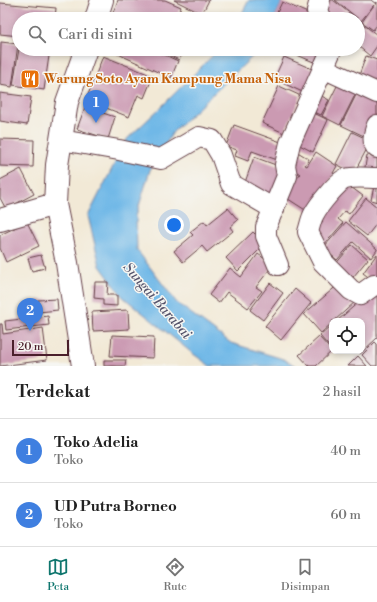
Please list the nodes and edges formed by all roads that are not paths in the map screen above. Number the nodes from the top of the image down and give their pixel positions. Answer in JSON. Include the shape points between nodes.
{"nodes":[{"id":1,"x":102,"y":0,"type":"edge"},
{"id":2,"x":320,"y":0,"type":"edge"},
{"id":3,"x":98,"y":12,"type":"edge"},
{"id":4,"x":318,"y":12,"type":"edge"},
{"id":5,"x":83,"y":56,"type":"edge"},
{"id":6,"x":329,"y":56,"type":"edge"},
{"id":7,"x":323,"y":68,"type":"junction"},
{"id":8,"x":377,"y":93,"type":"edge"},
{"id":9,"x":377,"y":125,"type":"edge"},
{"id":10,"x":61,"y":140,"type":"junction"},
{"id":11,"x":377,"y":148,"type":"edge"},
{"id":12,"x":377,"y":178,"type":"edge"},
{"id":13,"x":55,"y":204,"type":"junction"},
{"id":14,"x":274,"y":209,"type":"junction"},
{"id":15,"x":0,"y":220,"type":"edge"},
{"id":16,"x":278,"y":265,"type":"dead end"},
{"id":17,"x":377,"y":285,"type":"edge"},
{"id":18,"x":83,"y":366,"type":"edge"}],
"edges":[{"from":1,"to":3,"type":"main road"},
{"from":2,"to":4,"type":"street"},
{"from":5,"to":10,"type":"main road","via":[[67,102]]},
{"from":6,"to":7,"type":"street"},
{"from":7,"to":8,"type":"street"},
{"from":7,"to":14,"type":"street","via":[[290,143],[285,165],[287,176]]},
{"from":9,"to":11,"type":"street","via":[[374,134],[374,144]]},
{"from":10,"to":13,"type":"main road"},
{"from":10,"to":14,"type":"street","via":[[161,159],[198,137],[212,140],[221,155],[231,184]]},
{"from":12,"to":17,"type":"street","via":[[340,181],[313,215],[308,232],[323,262],[351,290],[360,295]]},
{"from":13,"to":15,"type":"main road"},
{"from":13,"to":18,"type":"main road"},
{"from":14,"to":16,"type":"street","via":[[266,227],[266,236]]}]}
